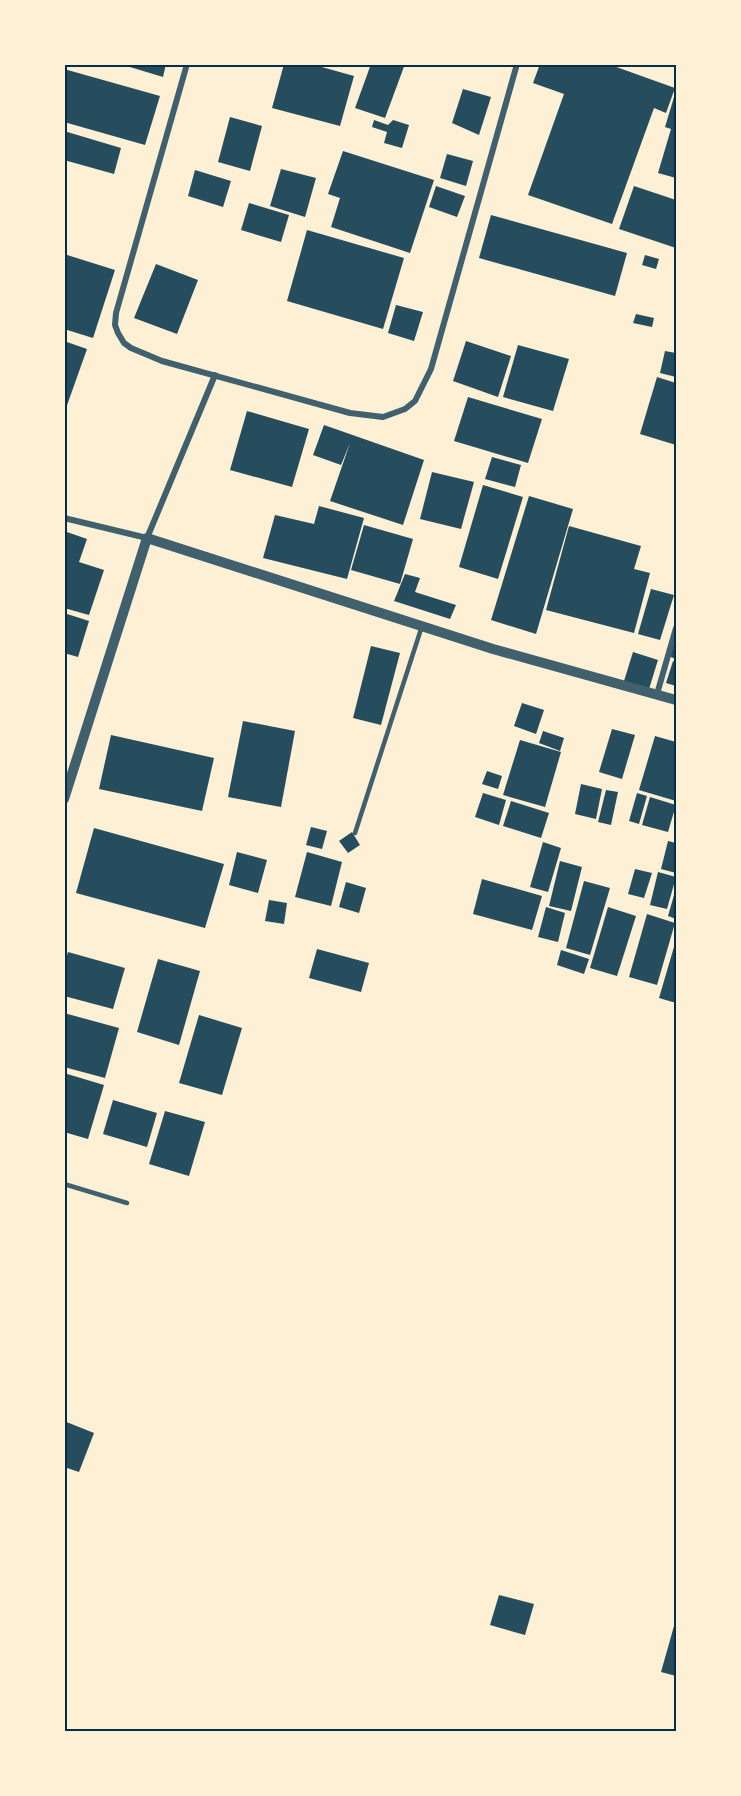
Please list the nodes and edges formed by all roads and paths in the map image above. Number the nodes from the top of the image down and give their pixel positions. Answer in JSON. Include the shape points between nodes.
{"nodes":[{"id":1,"x":187,"y":64,"type":"edge"},
{"id":2,"x":517,"y":64,"type":"edge"},
{"id":3,"x":215,"y":375,"type":"junction"},
{"id":4,"x":64,"y":518,"type":"edge"},
{"id":5,"x":147,"y":538,"type":"junction"},
{"id":6,"x":422,"y":626,"type":"junction"},
{"id":7,"x":676,"y":628,"type":"edge"},
{"id":8,"x":657,"y":694,"type":"junction"},
{"id":9,"x":676,"y":700,"type":"edge"},
{"id":10,"x":64,"y":799,"type":"edge"},
{"id":11,"x":356,"y":832,"type":"dead end"},
{"id":12,"x":64,"y":1184,"type":"edge"},
{"id":13,"x":127,"y":1203,"type":"dead end"}],
"edges":[{"from":1,"to":3,"type":"street","via":[[115,325],[131,348]]},
{"from":2,"to":3,"type":"street","via":[[431,369],[415,401],[384,417],[350,413]]},
{"from":3,"to":5,"type":"street"},
{"from":4,"to":5,"type":"street"},
{"from":5,"to":6,"type":"street"},
{"from":5,"to":10,"type":"street"},
{"from":6,"to":8,"type":"street"},
{"from":6,"to":11,"type":"lane"},
{"from":7,"to":8,"type":"street"},
{"from":8,"to":9,"type":"street"},
{"from":12,"to":13,"type":"lane"}]}
